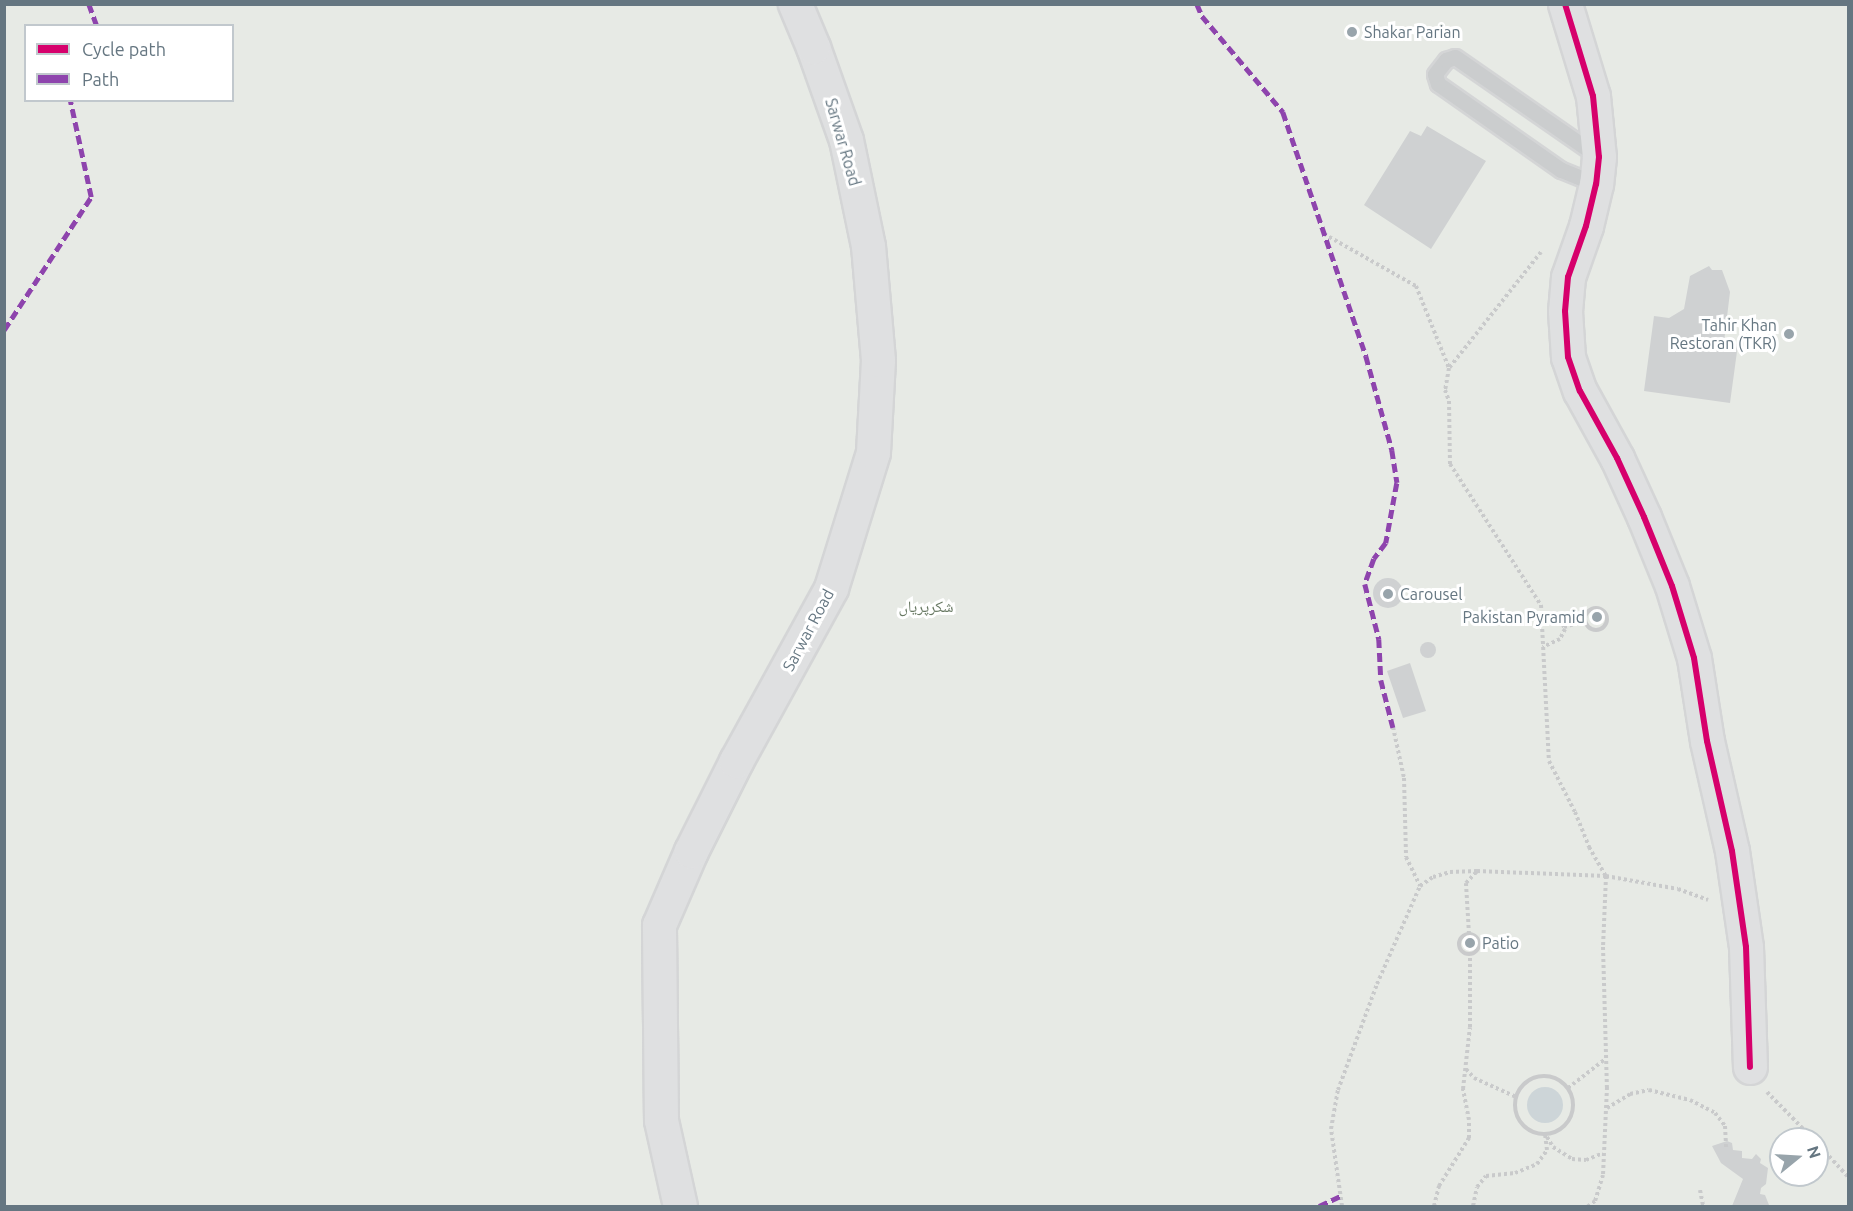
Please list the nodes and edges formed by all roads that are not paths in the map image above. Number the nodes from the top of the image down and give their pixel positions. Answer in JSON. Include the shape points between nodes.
{"nodes":[{"id":1,"x":795,"y":4,"type":"edge"},
{"id":2,"x":1565,"y":4,"type":"edge"},
{"id":3,"x":1597,"y":170,"type":"junction"},
{"id":4,"x":1750,"y":1067,"type":"road end"},
{"id":5,"x":680,"y":1206,"type":"edge"}],
"edges":[{"from":1,"to":5,"type":"main road","name":"Sarwar Road","via":[[846,140],[868,246],[878,360],[873,452],[831,588],[736,761],[659,926],[662,1120]]},
{"from":2,"to":3,"type":"main road","via":[[1593,96]]},
{"from":3,"to":3,"type":"lane","via":[[1458,58],[1450,57],[1435,74],[1438,84],[1562,170]]},
{"from":3,"to":4,"type":"main road","via":[[1586,226],[1568,277],[1565,311],[1569,357],[1580,391],[1621,468],[1672,586],[1694,658],[1746,947]]}]}
